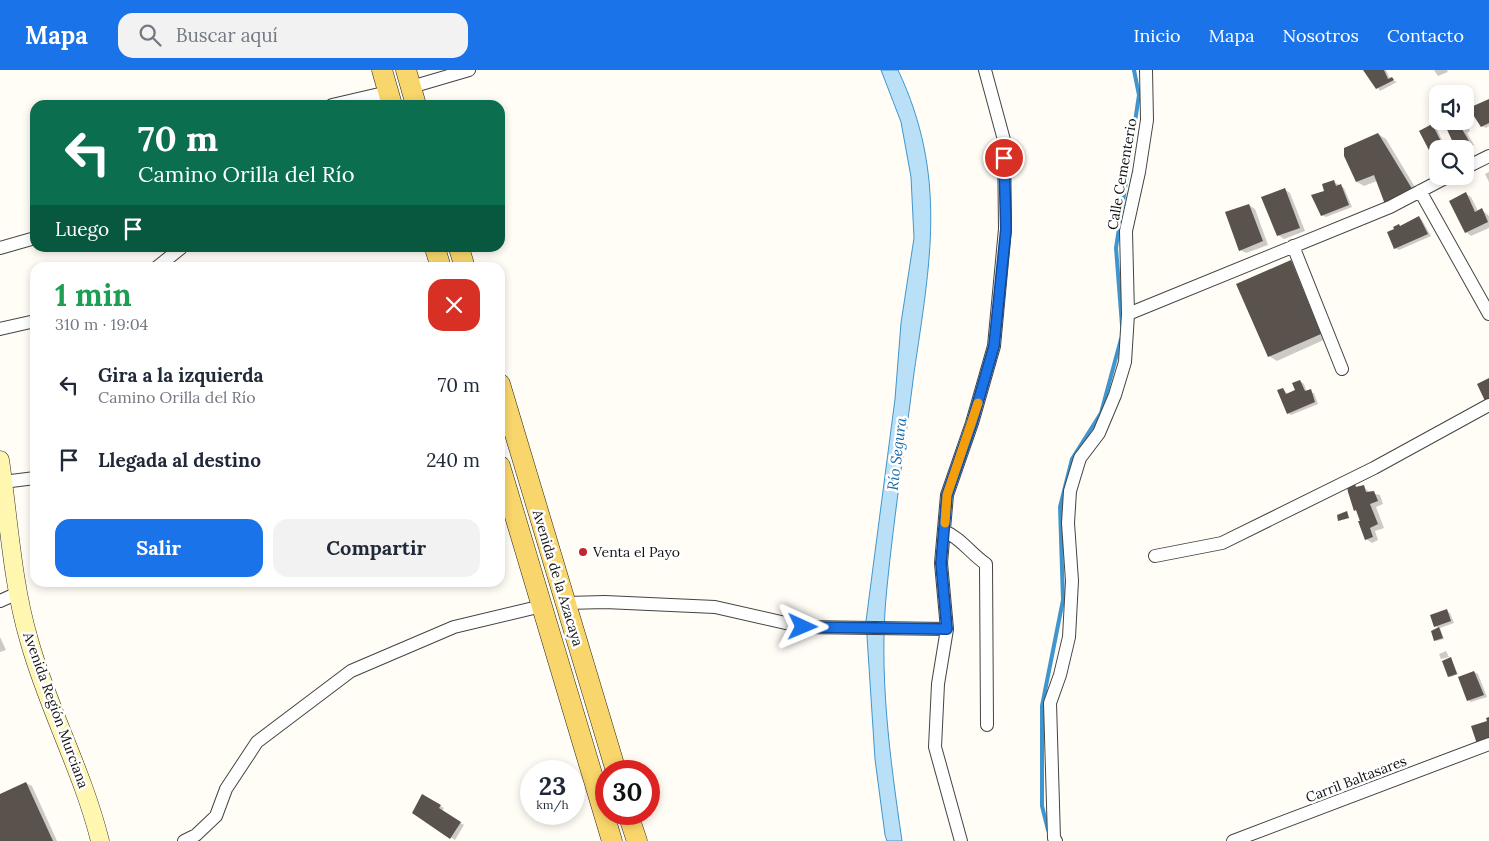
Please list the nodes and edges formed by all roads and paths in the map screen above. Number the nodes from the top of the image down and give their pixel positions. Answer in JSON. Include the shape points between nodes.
{"nodes":[{"id":1,"x":382,"y":70,"type":"edge"},
{"id":2,"x":468,"y":70,"type":"edge"},
{"id":3,"x":985,"y":70,"type":"edge"},
{"id":4,"x":1146,"y":70,"type":"edge"},
{"id":5,"x":411,"y":87,"type":"edge"},
{"id":6,"x":390,"y":98,"type":"edge"},
{"id":7,"x":373,"y":100,"type":"edge"},
{"id":8,"x":1489,"y":156,"type":"edge"},
{"id":9,"x":1474,"y":164,"type":"edge"},
{"id":10,"x":1432,"y":185,"type":"edge"},
{"id":11,"x":1420,"y":191,"type":"junction"},
{"id":12,"x":30,"y":239,"type":"edge"},
{"id":13,"x":1293,"y":246,"type":"junction"},
{"id":14,"x":0,"y":248,"type":"edge"},
{"id":15,"x":176,"y":252,"type":"edge"},
{"id":16,"x":164,"y":262,"type":"edge"},
{"id":17,"x":1128,"y":314,"type":"junction"},
{"id":18,"x":1489,"y":314,"type":"edge"},
{"id":19,"x":30,"y":322,"type":"edge"},
{"id":20,"x":0,"y":329,"type":"edge"},
{"id":21,"x":1342,"y":369,"type":"dead end"},
{"id":22,"x":505,"y":401,"type":"edge"},
{"id":23,"x":1489,"y":405,"type":"edge"},
{"id":24,"x":0,"y":460,"type":"edge"},
{"id":25,"x":30,"y":479,"type":"edge"},
{"id":26,"x":3,"y":482,"type":"junction"},
{"id":27,"x":505,"y":483,"type":"edge"},
{"id":28,"x":944,"y":531,"type":"junction"},
{"id":29,"x":1155,"y":556,"type":"dead end"},
{"id":30,"x":18,"y":593,"type":"junction"},
{"id":31,"x":0,"y":601,"type":"edge"},
{"id":32,"x":566,"y":603,"type":"junction"},
{"id":33,"x":542,"y":606,"type":"junction"},
{"id":34,"x":947,"y":629,"type":"junction"},
{"id":35,"x":988,"y":725,"type":"dead end"},
{"id":36,"x":1489,"y":744,"type":"edge"},
{"id":37,"x":613,"y":760,"type":"edge"},
{"id":38,"x":632,"y":825,"type":"edge"},
{"id":39,"x":100,"y":841,"type":"edge"},
{"id":40,"x":184,"y":841,"type":"edge"},
{"id":41,"x":612,"y":841,"type":"edge"},
{"id":42,"x":637,"y":841,"type":"edge"},
{"id":43,"x":961,"y":841,"type":"edge"},
{"id":44,"x":1056,"y":841,"type":"edge"},
{"id":45,"x":1233,"y":841,"type":"edge"}],
"edges":[{"from":1,"to":6,"type":"main road"},
{"from":2,"to":5,"type":"street"},
{"from":3,"to":28,"type":"street","via":[[1004,140],[1006,229],[994,346],[947,495]]},
{"from":4,"to":17,"type":"street","name":"Calle Cementerio","via":[[1147,120],[1126,231]]},
{"from":6,"to":7,"type":"street"},
{"from":8,"to":9,"type":"street"},
{"from":10,"to":11,"type":"street"},
{"from":11,"to":13,"type":"street","via":[[1390,207]]},
{"from":11,"to":18,"type":"street"},
{"from":12,"to":14,"type":"street"},
{"from":13,"to":17,"type":"street"},
{"from":13,"to":21,"type":"street"},
{"from":15,"to":16,"type":"street"},
{"from":17,"to":44,"type":"street","name":"Calle Cementerio","via":[[1125,362],[1115,395],[1099,432],[1080,458],[1070,491],[1068,523],[1072,581],[1069,637],[1050,702]]},
{"from":19,"to":20,"type":"street"},
{"from":22,"to":32,"type":"main road","name":"Avenida de la Azacaya"},
{"from":23,"to":29,"type":"street","via":[[1374,468],[1222,543]]},
{"from":24,"to":26,"type":"main road","name":"Avenida Región Murciana"},
{"from":25,"to":26,"type":"street"},
{"from":26,"to":30,"type":"main road","name":"Avenida Región Murciana"},
{"from":27,"to":33,"type":"main road","name":"Avenida de la Azacaya"},
{"from":28,"to":34,"type":"street","via":[[941,563]]},
{"from":28,"to":35,"type":"street","via":[[954,535],[986,564]]},
{"from":30,"to":31,"type":"street"},
{"from":30,"to":39,"type":"main road","name":"Avenida Región Murciana","via":[[34,657],[83,783]]},
{"from":32,"to":34,"type":"street","via":[[715,607],[803,627]]},
{"from":32,"to":37,"type":"main road","name":"Avenida de la Azacaya"},
{"from":33,"to":40,"type":"street","via":[[454,627],[352,671],[257,742],[226,789],[216,816],[196,835]]},
{"from":33,"to":41,"type":"main road","name":"Avenida de la Azacaya"},
{"from":34,"to":43,"type":"street","via":[[938,684],[935,747]]},
{"from":36,"to":45,"type":"street","name":"Carril Baltasares"},
{"from":38,"to":42,"type":"main road"}]}
